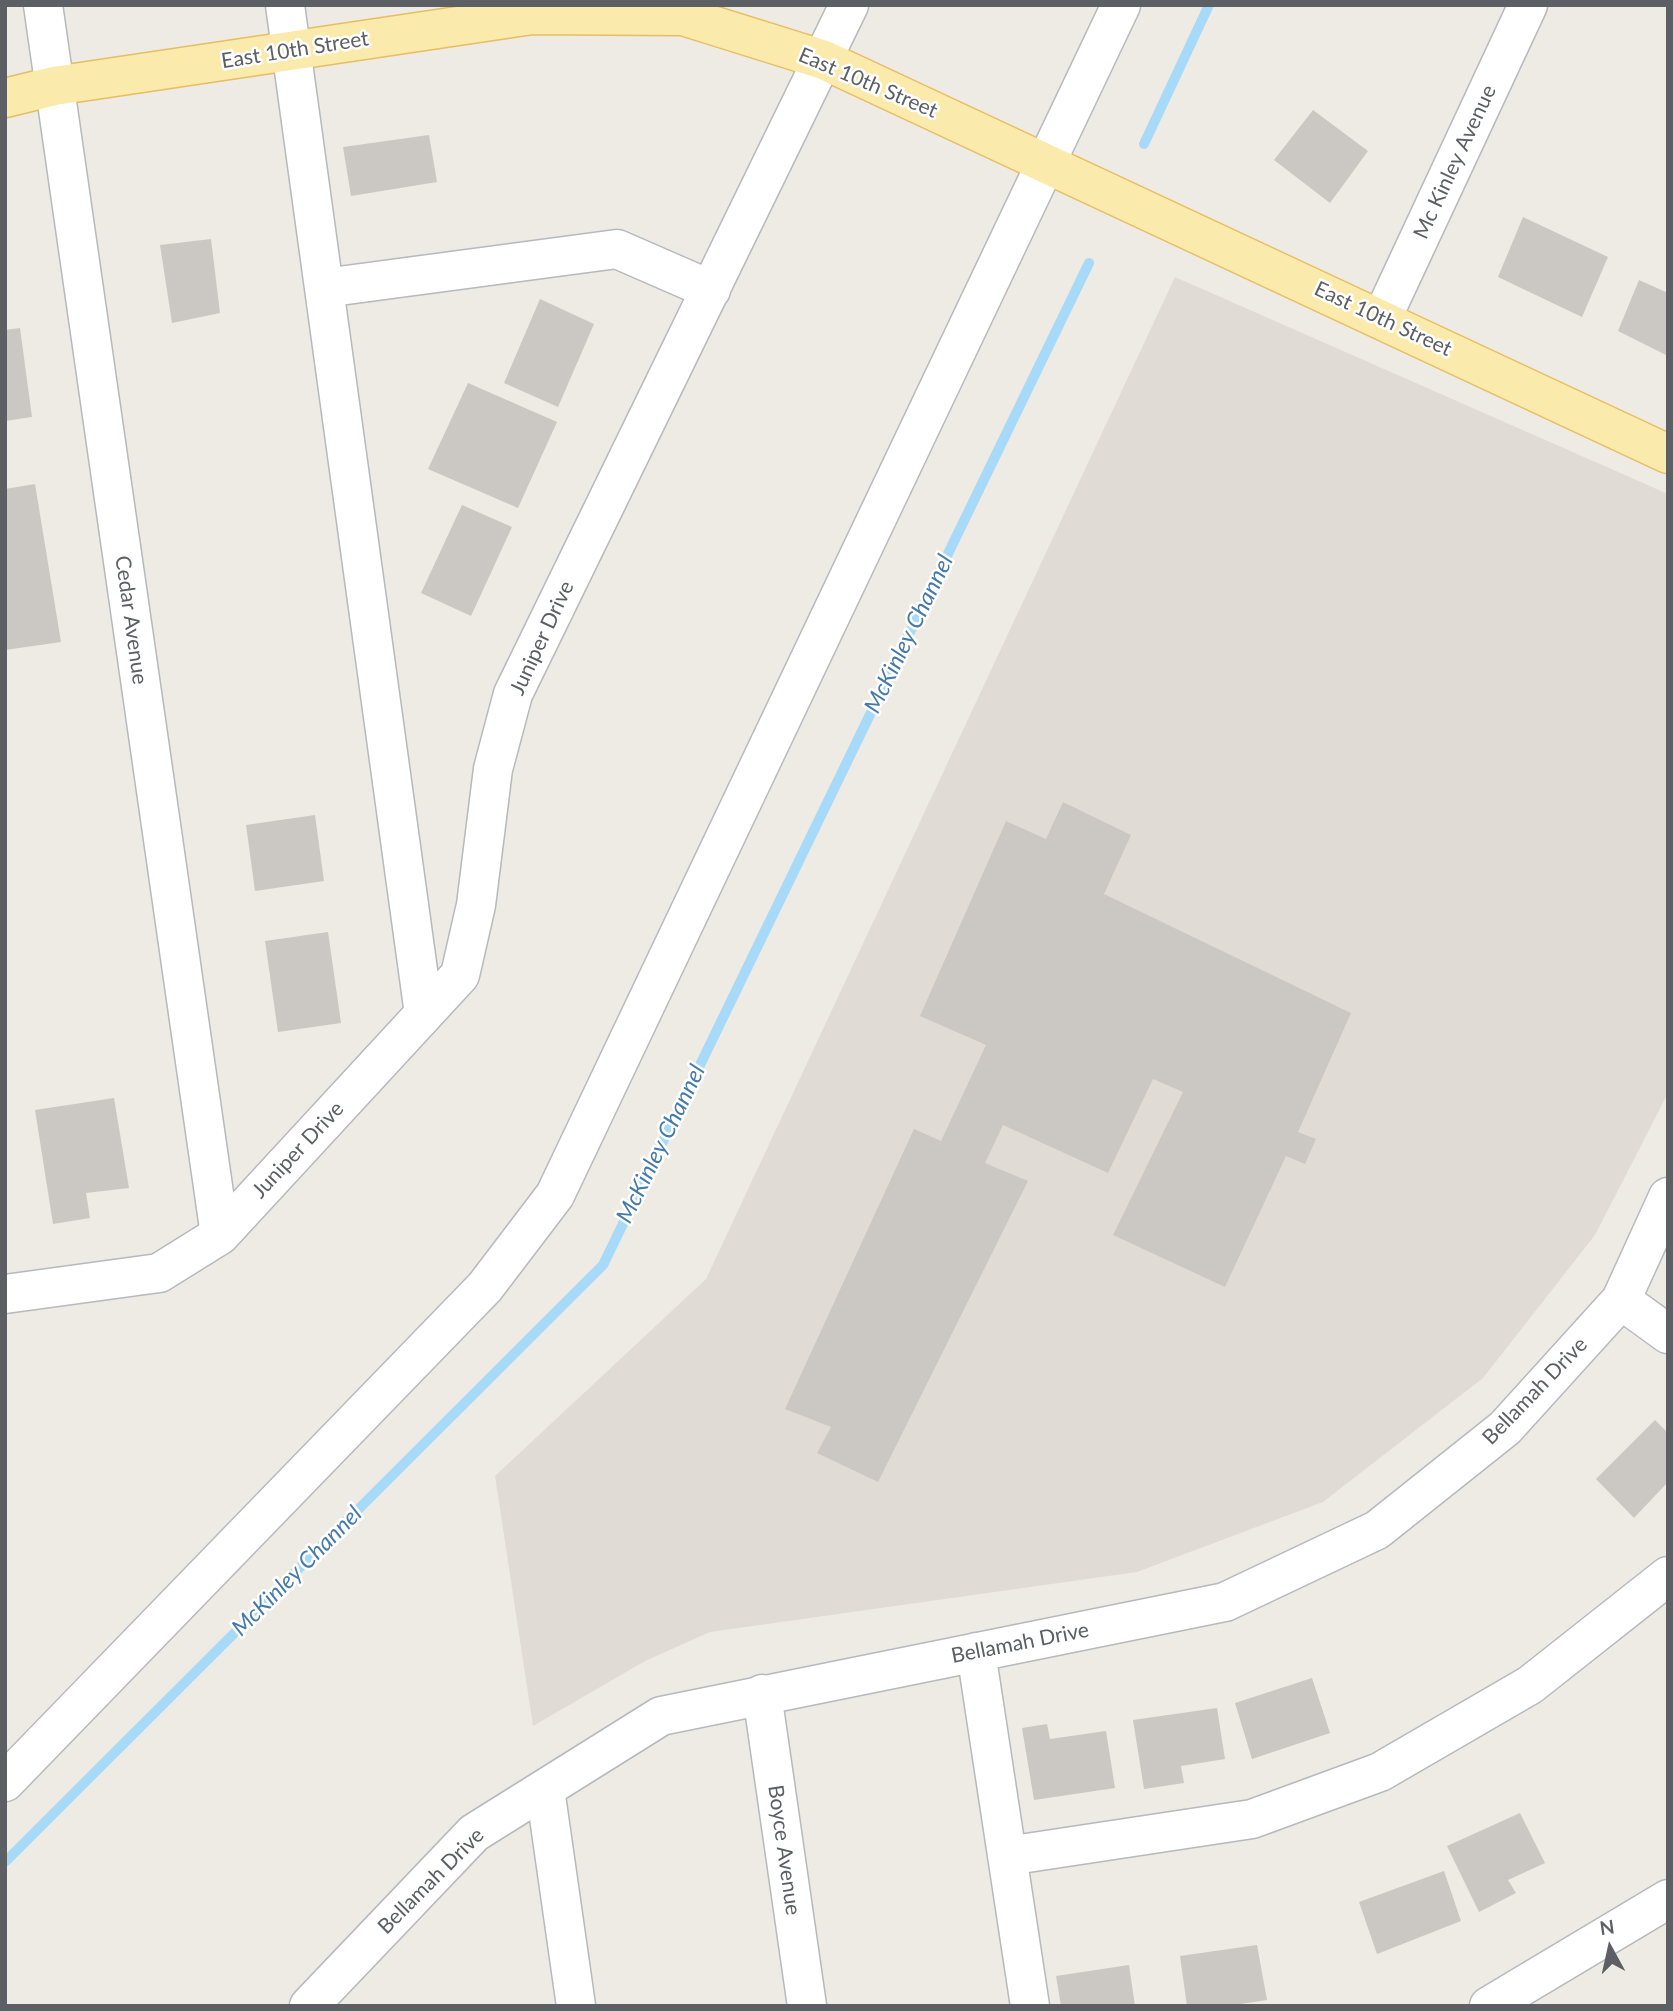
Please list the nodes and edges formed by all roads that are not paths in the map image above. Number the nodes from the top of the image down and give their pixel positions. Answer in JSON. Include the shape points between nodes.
{"nodes":[{"id":1,"x":43,"y":5,"type":"edge"},
{"id":2,"x":285,"y":5,"type":"edge"},
{"id":3,"x":849,"y":5,"type":"edge"},
{"id":4,"x":1121,"y":5,"type":"edge"},
{"id":5,"x":1528,"y":5,"type":"edge"},
{"id":6,"x":531,"y":10,"type":"edge"},
{"id":7,"x":292,"y":50,"type":"junction"},
{"id":8,"x":824,"y":60,"type":"junction"},
{"id":9,"x":54,"y":86,"type":"junction"},
{"id":10,"x":5,"y":98,"type":"edge"},
{"id":11,"x":1048,"y":163,"type":"junction"},
{"id":12,"x":324,"y":288,"type":"junction"},
{"id":13,"x":711,"y":290,"type":"junction"},
{"id":14,"x":1382,"y":318,"type":"junction"},
{"id":15,"x":1668,"y":454,"type":"edge"},
{"id":16,"x":424,"y":1014,"type":"junction"},
{"id":17,"x":1668,"y":1197,"type":"edge"},
{"id":18,"x":220,"y":1235,"type":"junction"},
{"id":19,"x":5,"y":1294,"type":"edge"},
{"id":20,"x":1621,"y":1300,"type":"junction"},
{"id":21,"x":1668,"y":1335,"type":"edge"},
{"id":22,"x":1668,"y":1576,"type":"edge"},
{"id":23,"x":976,"y":1652,"type":"junction"},
{"id":24,"x":762,"y":1693,"type":"junction"},
{"id":25,"x":5,"y":1782,"type":"edge"},
{"id":26,"x":545,"y":1788,"type":"junction"},
{"id":27,"x":1007,"y":1856,"type":"junction"},
{"id":28,"x":1668,"y":1899,"type":"edge"},
{"id":29,"x":309,"y":2006,"type":"edge"},
{"id":30,"x":576,"y":2006,"type":"edge"},
{"id":31,"x":807,"y":2006,"type":"edge"},
{"id":32,"x":1030,"y":2006,"type":"edge"},
{"id":33,"x":1489,"y":2006,"type":"edge"}],
"edges":[{"from":1,"to":9,"type":"street","name":"Cedar Avenue"},
{"from":2,"to":7,"type":"street"},
{"from":3,"to":8,"type":"street","name":"Juniper Drive"},
{"from":4,"to":11,"type":"street"},
{"from":5,"to":14,"type":"street","name":"Mc Kinley Avenue"},
{"from":6,"to":7,"type":"main road","name":"East 10th Street"},
{"from":6,"to":8,"type":"main road","name":"East 10th Street","via":[[683,16]]},
{"from":7,"to":9,"type":"main road","name":"East 10th Street"},
{"from":7,"to":12,"type":"street"},
{"from":8,"to":11,"type":"main road","name":"East 10th Street"},
{"from":8,"to":13,"type":"street","name":"Juniper Drive"},
{"from":9,"to":10,"type":"main road","name":"East 10th Street"},
{"from":9,"to":18,"type":"street","name":"Cedar Avenue"},
{"from":11,"to":14,"type":"main road","name":"East 10th Street"},
{"from":11,"to":25,"type":"street","via":[[555,1195],[485,1287]]},
{"from":12,"to":13,"type":"street","via":[[617,250]]},
{"from":12,"to":16,"type":"street"},
{"from":13,"to":16,"type":"street","name":"Juniper Drive","via":[[513,694],[493,769],[476,905],[460,975]]},
{"from":14,"to":15,"type":"main road","name":"East 10th Street"},
{"from":16,"to":18,"type":"street","name":"Juniper Drive"},
{"from":17,"to":20,"type":"street","name":"Bellamah Drive"},
{"from":18,"to":19,"type":"street","name":"Juniper Drive","via":[[159,1273]]},
{"from":20,"to":21,"type":"street"},
{"from":20,"to":23,"type":"street","name":"Bellamah Drive","via":[[1505,1428],[1377,1530],[1225,1602]]},
{"from":22,"to":27,"type":"street","via":[[1530,1685],[1380,1772],[1252,1819]]},
{"from":23,"to":24,"type":"street","name":"Bellamah Drive"},
{"from":23,"to":27,"type":"street"},
{"from":24,"to":26,"type":"street","name":"Bellamah Drive","via":[[661,1716]]},
{"from":24,"to":31,"type":"street","name":"Boyce Avenue"},
{"from":26,"to":29,"type":"street","name":"Bellamah Drive","via":[[474,1833]]},
{"from":26,"to":30,"type":"street"},
{"from":27,"to":32,"type":"street"},
{"from":28,"to":33,"type":"street"}]}
